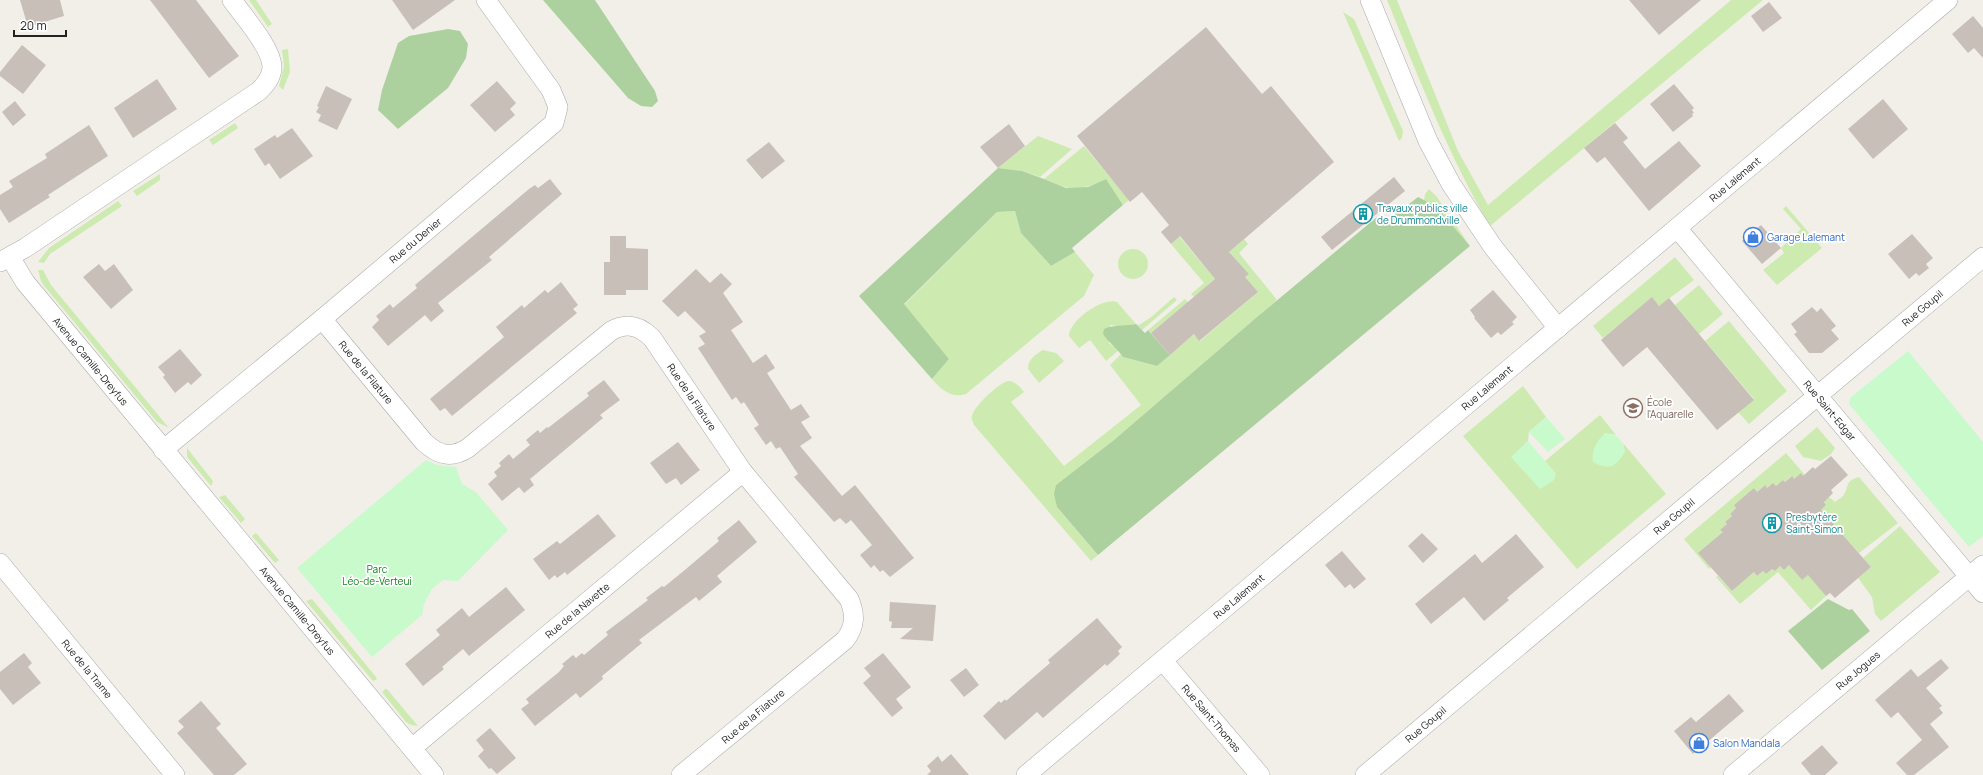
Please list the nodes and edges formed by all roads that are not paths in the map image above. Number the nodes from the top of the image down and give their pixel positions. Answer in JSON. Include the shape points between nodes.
{"nodes":[{"id":1,"x":232,"y":0,"type":"edge"},
{"id":2,"x":486,"y":0,"type":"edge"},
{"id":3,"x":1370,"y":0,"type":"edge"},
{"id":4,"x":1948,"y":0,"type":"edge"},
{"id":5,"x":1677,"y":228,"type":"junction"},
{"id":6,"x":1983,"y":257,"type":"edge"},
{"id":7,"x":5,"y":259,"type":"edge"},
{"id":8,"x":322,"y":319,"type":"junction"},
{"id":9,"x":1558,"y":328,"type":"junction"},
{"id":10,"x":1818,"y":396,"type":"junction"},
{"id":11,"x":163,"y":450,"type":"junction"},
{"id":12,"x":743,"y":472,"type":"junction"},
{"id":13,"x":0,"y":563,"type":"edge"},
{"id":14,"x":1976,"y":571,"type":"edge"},
{"id":15,"x":1983,"y":593,"type":"edge"},
{"id":16,"x":1163,"y":661,"type":"junction"},
{"id":17,"x":412,"y":748,"type":"junction"},
{"id":18,"x":175,"y":775,"type":"edge"},
{"id":19,"x":434,"y":775,"type":"edge"},
{"id":20,"x":682,"y":775,"type":"edge"},
{"id":21,"x":1026,"y":775,"type":"edge"},
{"id":22,"x":1260,"y":775,"type":"edge"},
{"id":23,"x":1365,"y":775,"type":"edge"},
{"id":24,"x":1733,"y":775,"type":"edge"}],
"edges":[{"from":1,"to":7,"type":"street","name":"Avenue Camille-Dreyfus","via":[[260,39],[270,58],[272,72],[265,85]]},
{"from":2,"to":8,"type":"street","name":"Rue du Denier","via":[[551,90],[558,107],[554,123]]},
{"from":3,"to":9,"type":"street","via":[[1428,141],[1451,184],[1493,247]]},
{"from":4,"to":5,"type":"street","name":"Rue Lalemant"},
{"from":5,"to":9,"type":"street","name":"Rue Lalemant"},
{"from":5,"to":10,"type":"street","name":"Rue Saint-Edgar"},
{"from":6,"to":10,"type":"street","name":"Rue Goupil"},
{"from":7,"to":11,"type":"street","name":"Avenue Camille-Dreyfus"},
{"from":8,"to":11,"type":"street","name":"Rue du Denier"},
{"from":8,"to":12,"type":"street","name":"Rue de la Filature","via":[[424,442],[438,453],[448,455],[461,453],[468,448],[611,331],[624,326],[639,328],[652,338]]},
{"from":9,"to":16,"type":"street","name":"Rue Lalemant"},
{"from":10,"to":14,"type":"street","name":"Rue Saint-Edgar"},
{"from":10,"to":23,"type":"street","name":"Rue Goupil"},
{"from":11,"to":17,"type":"street","name":"Avenue Camille-Dreyfus"},
{"from":12,"to":17,"type":"street","name":"Rue de la Navette"},
{"from":12,"to":20,"type":"street","name":"Rue de la Filature","via":[[849,599],[855,621],[845,640]]},
{"from":13,"to":18,"type":"street","name":"Rue de la Trame"},
{"from":14,"to":15,"type":"street","name":"Rue Saint-Edgar"},
{"from":14,"to":24,"type":"street","name":"Rue Jogues"},
{"from":16,"to":21,"type":"street","name":"Rue Lalemant"},
{"from":16,"to":22,"type":"street","name":"Rue Saint-Thomas"},
{"from":17,"to":19,"type":"street","name":"Avenue Camille-Dreyfus"}]}
